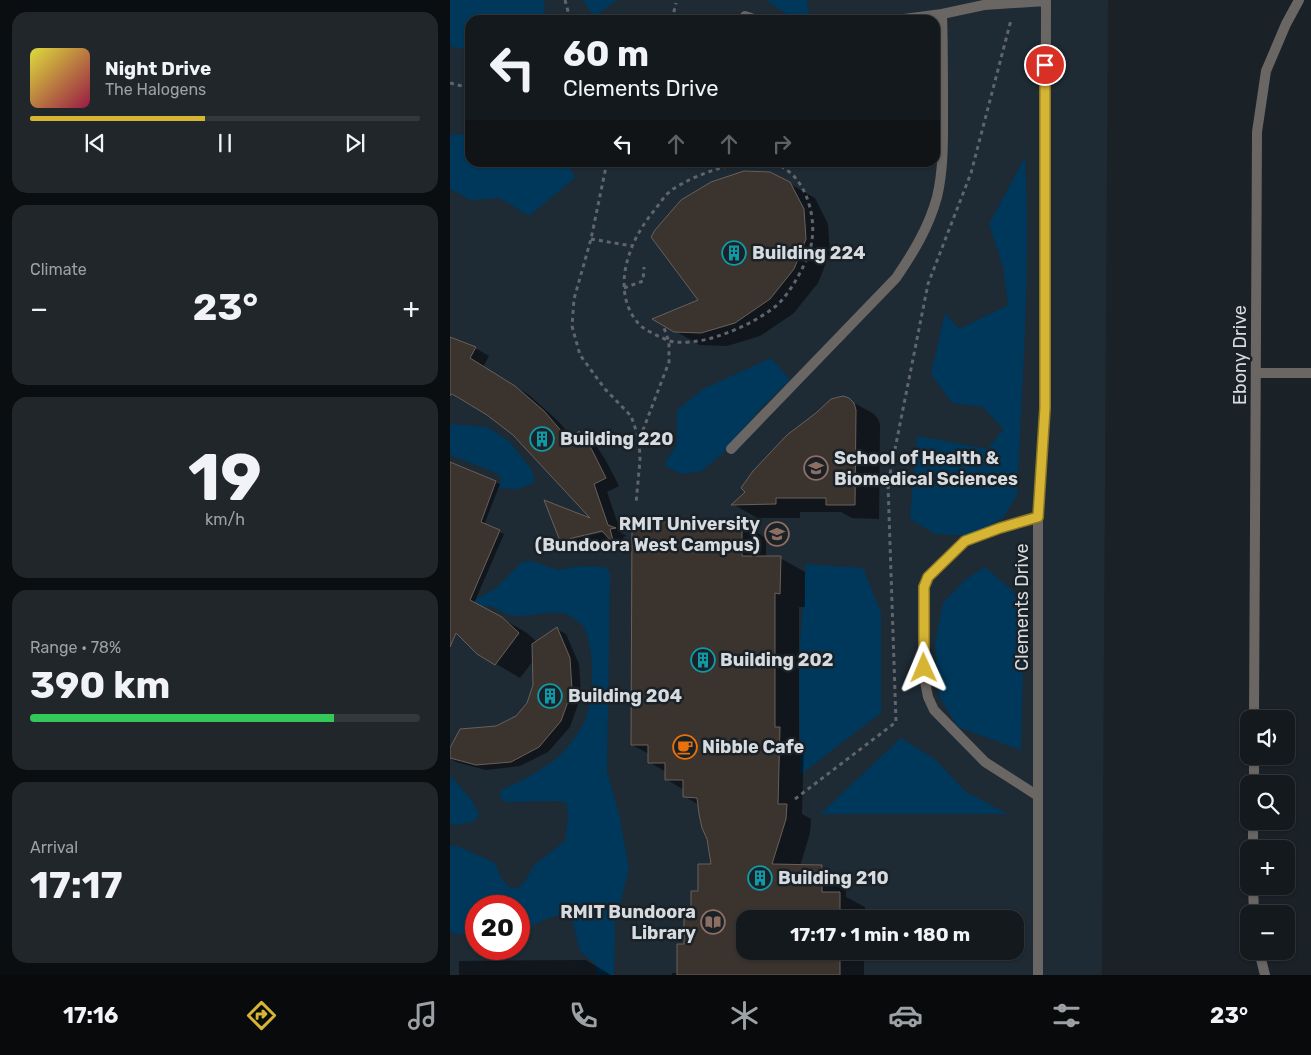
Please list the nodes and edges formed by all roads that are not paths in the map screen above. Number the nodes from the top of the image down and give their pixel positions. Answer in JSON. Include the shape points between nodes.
{"nodes":[{"id":1,"x":1046,"y":0,"type":"edge"},
{"id":2,"x":1299,"y":0,"type":"edge"},
{"id":3,"x":942,"y":14,"type":"junction"},
{"id":4,"x":934,"y":15,"type":"edge"},
{"id":5,"x":1256,"y":373,"type":"junction"},
{"id":6,"x":1311,"y":373,"type":"edge"},
{"id":7,"x":731,"y":449,"type":"dead end"},
{"id":8,"x":1038,"y":517,"type":"junction"},
{"id":9,"x":1254,"y":710,"type":"edge"},
{"id":10,"x":1038,"y":796,"type":"junction"},
{"id":11,"x":1261,"y":960,"type":"edge"},
{"id":12,"x":1038,"y":975,"type":"edge"},
{"id":13,"x":1265,"y":975,"type":"edge"}],
"edges":[{"from":1,"to":3,"type":"street","via":[[984,5]]},
{"from":1,"to":8,"type":"street","name":"Clements Drive","via":[[1045,408]]},
{"from":2,"to":5,"type":"street","name":"Ebony Drive","via":[[1266,72],[1259,116]]},
{"from":3,"to":4,"type":"street"},
{"from":3,"to":7,"type":"street","via":[[942,162],[937,196],[927,226],[896,278]]},
{"from":5,"to":6,"type":"street"},
{"from":5,"to":9,"type":"street","name":"Ebony Drive"},
{"from":8,"to":10,"type":"street","name":"Clements Drive"},
{"from":8,"to":10,"type":"street","via":[[965,541],[928,577],[924,587],[923,654],[924,681],[934,710],[985,762]]},
{"from":10,"to":12,"type":"street","name":"Clements Drive"},
{"from":11,"to":13,"type":"street"}]}
